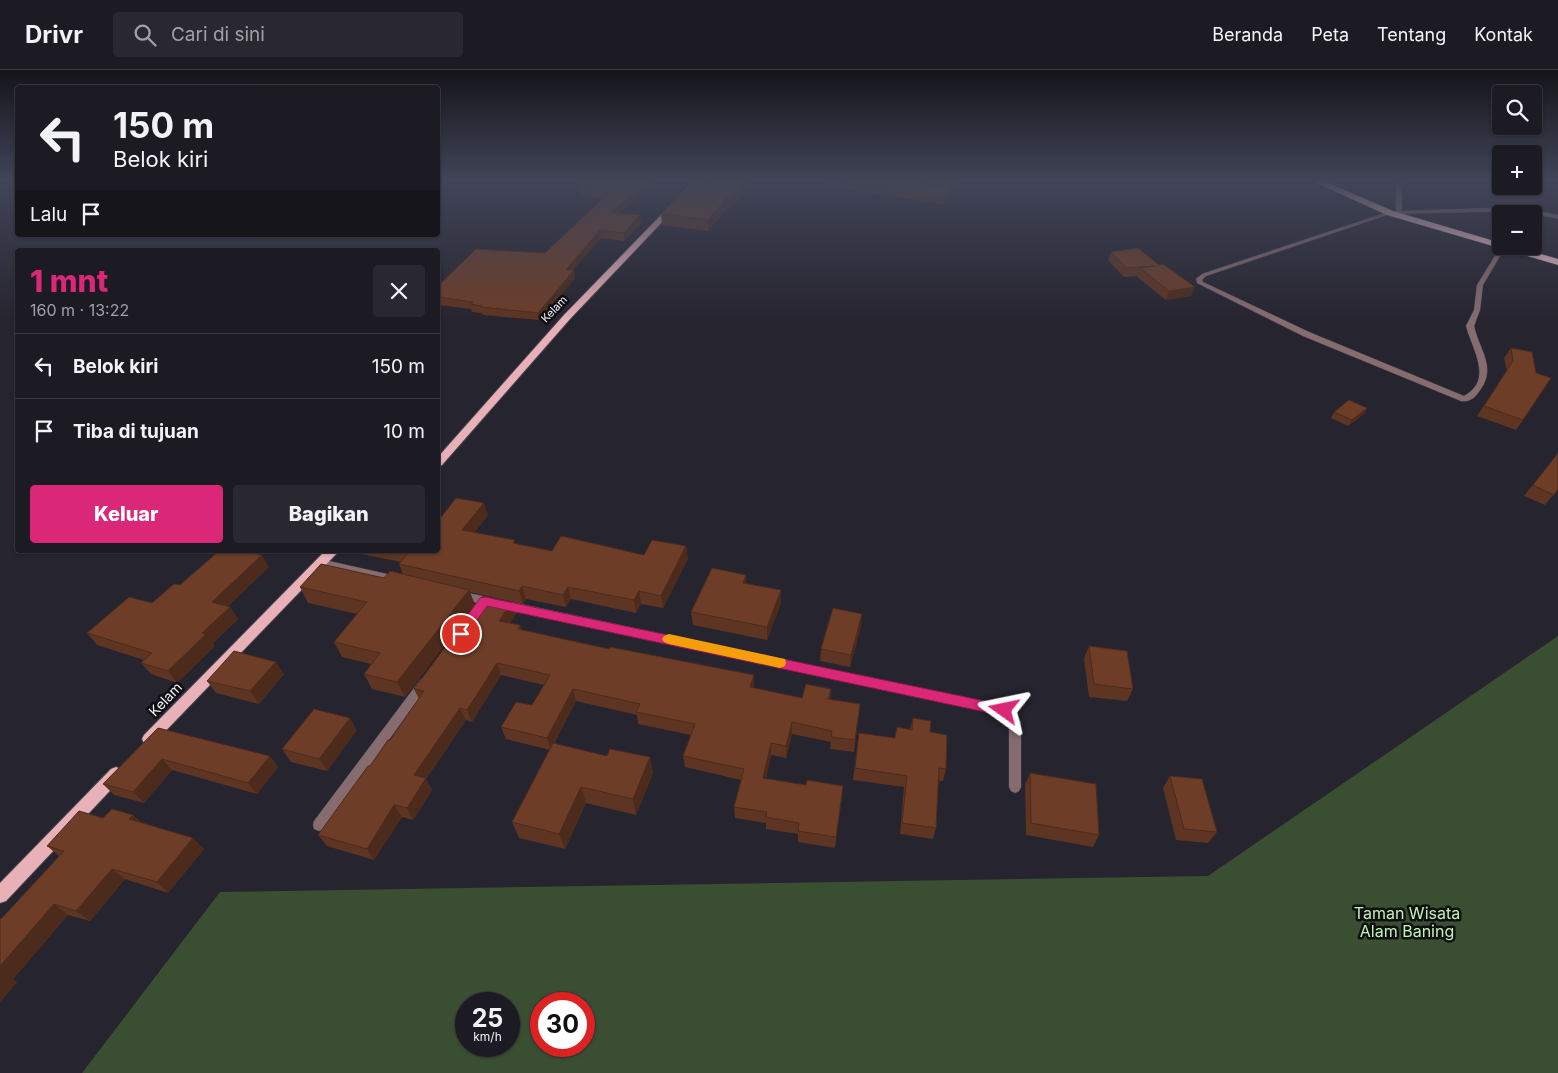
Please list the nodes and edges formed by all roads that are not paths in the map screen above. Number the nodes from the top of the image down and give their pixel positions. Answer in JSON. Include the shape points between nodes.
{"nodes":[{"id":1,"x":654,"y":227,"type":"edge"},
{"id":2,"x":1352,"y":227,"type":"edge"},
{"id":3,"x":1438,"y":227,"type":"edge"},
{"id":4,"x":1492,"y":244,"type":"edge"},
{"id":5,"x":1497,"y":255,"type":"edge"},
{"id":6,"x":1532,"y":255,"type":"edge"},
{"id":7,"x":1558,"y":262,"type":"edge"},
{"id":8,"x":440,"y":461,"type":"edge"},
{"id":9,"x":330,"y":553,"type":"edge"},
{"id":10,"x":320,"y":562,"type":"junction"},
{"id":11,"x":407,"y":583,"type":"edge"},
{"id":12,"x":446,"y":592,"type":"edge"},
{"id":13,"x":432,"y":673,"type":"edge"},
{"id":14,"x":142,"y":747,"type":"edge"},
{"id":15,"x":128,"y":761,"type":"edge"},
{"id":16,"x":1016,"y":787,"type":"dead end"},
{"id":17,"x":319,"y":825,"type":"dead end"},
{"id":18,"x":0,"y":895,"type":"edge"}],
"edges":[{"from":1,"to":8,"type":"main road","name":"Kelam","via":[[567,317]]},
{"from":2,"to":5,"type":"street","via":[[1204,276],[1199,279],[1200,283],[1306,334],[1464,399],[1473,396],[1484,377],[1481,353],[1470,326],[1480,285]]},
{"from":3,"to":4,"type":"highway"},
{"from":6,"to":7,"type":"highway"},
{"from":9,"to":10,"type":"main road","name":"Kelam"},
{"from":10,"to":11,"type":"street"},
{"from":10,"to":14,"type":"main road","name":"Kelam"},
{"from":12,"to":16,"type":"street","via":[[482,606],[1004,710],[1015,722]]},
{"from":13,"to":17,"type":"street"},
{"from":15,"to":18,"type":"main road"}]}
